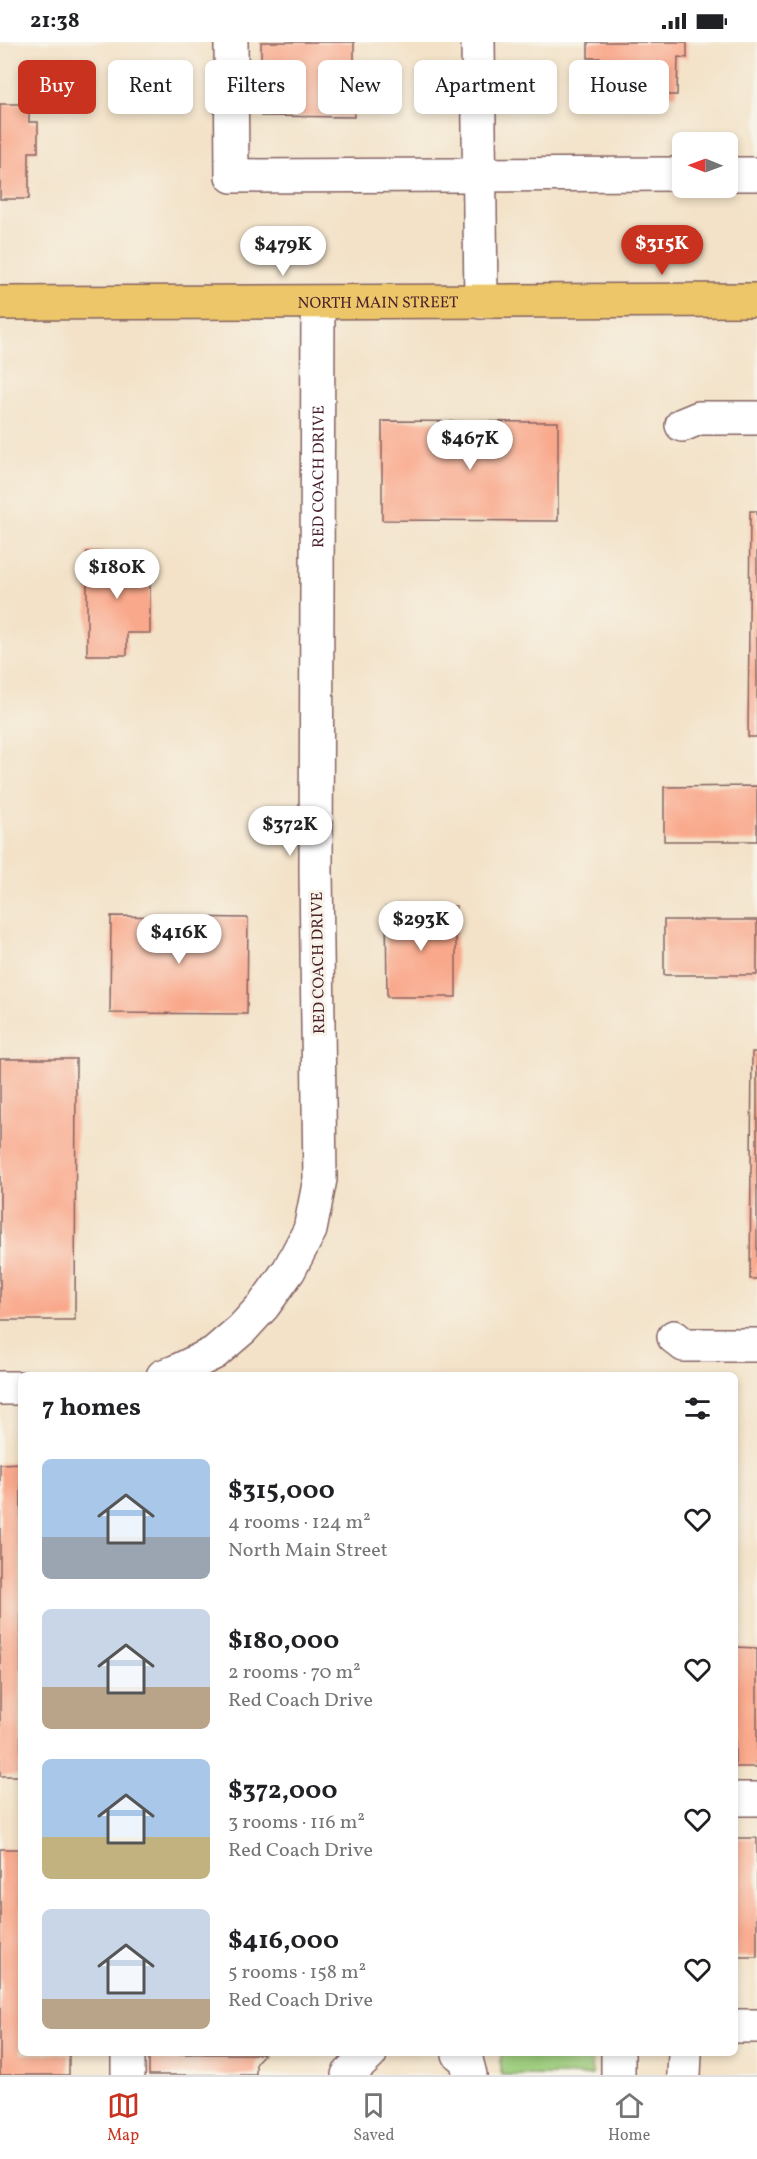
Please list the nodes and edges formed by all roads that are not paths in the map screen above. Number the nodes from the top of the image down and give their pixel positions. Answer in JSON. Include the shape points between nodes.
{"nodes":[{"id":1,"x":231,"y":42,"type":"edge"},
{"id":2,"x":478,"y":42,"type":"edge"},
{"id":3,"x":672,"y":174,"type":"edge"},
{"id":4,"x":738,"y":174,"type":"edge"},
{"id":5,"x":757,"y":174,"type":"edge"},
{"id":6,"x":479,"y":175,"type":"junction"},
{"id":7,"x":757,"y":300,"type":"edge"},
{"id":8,"x":481,"y":302,"type":"junction"},
{"id":9,"x":0,"y":303,"type":"edge"},
{"id":10,"x":318,"y":303,"type":"junction"},
{"id":11,"x":757,"y":418,"type":"edge"},
{"id":12,"x":682,"y":425,"type":"dead end"},
{"id":13,"x":674,"y":1336,"type":"dead end"},
{"id":14,"x":757,"y":1345,"type":"edge"},
{"id":15,"x":175,"y":1372,"type":"edge"},
{"id":16,"x":0,"y":1388,"type":"edge"},
{"id":17,"x":18,"y":1388,"type":"edge"},
{"id":18,"x":757,"y":1798,"type":"edge"},
{"id":19,"x":738,"y":1799,"type":"edge"},
{"id":20,"x":738,"y":2026,"type":"edge"},
{"id":21,"x":757,"y":2026,"type":"edge"},
{"id":22,"x":128,"y":2056,"type":"edge"},
{"id":23,"x":368,"y":2056,"type":"edge"},
{"id":24,"x":462,"y":2056,"type":"edge"},
{"id":25,"x":618,"y":2056,"type":"edge"},
{"id":26,"x":685,"y":2056,"type":"edge"},
{"id":27,"x":128,"y":2075,"type":"edge"},
{"id":28,"x":348,"y":2075,"type":"edge"},
{"id":29,"x":470,"y":2075,"type":"edge"},
{"id":30,"x":618,"y":2075,"type":"edge"},
{"id":31,"x":684,"y":2075,"type":"edge"}],
"edges":[{"from":1,"to":6,"type":"street","via":[[232,176]]},
{"from":2,"to":6,"type":"street"},
{"from":3,"to":6,"type":"street"},
{"from":4,"to":5,"type":"street"},
{"from":6,"to":8,"type":"street"},
{"from":7,"to":8,"type":"main road","name":"NORTH MAIN STREET"},
{"from":8,"to":10,"type":"main road","name":"NORTH MAIN STREET"},
{"from":9,"to":10,"type":"main road","name":"NORTH MAIN STREET"},
{"from":10,"to":15,"type":"street","name":"RED COACH DRIVE","via":[[316,871],[320,1179],[310,1230],[289,1270],[264,1305],[214,1353]]},
{"from":11,"to":12,"type":"street","via":[[699,418]]},
{"from":13,"to":14,"type":"street","via":[[684,1345]]},
{"from":16,"to":17,"type":"street"},
{"from":18,"to":19,"type":"street"},
{"from":20,"to":21,"type":"street"},
{"from":22,"to":27,"type":"street"},
{"from":23,"to":28,"type":"street"},
{"from":24,"to":29,"type":"street"},
{"from":25,"to":30,"type":"street"},
{"from":26,"to":31,"type":"street"}]}
